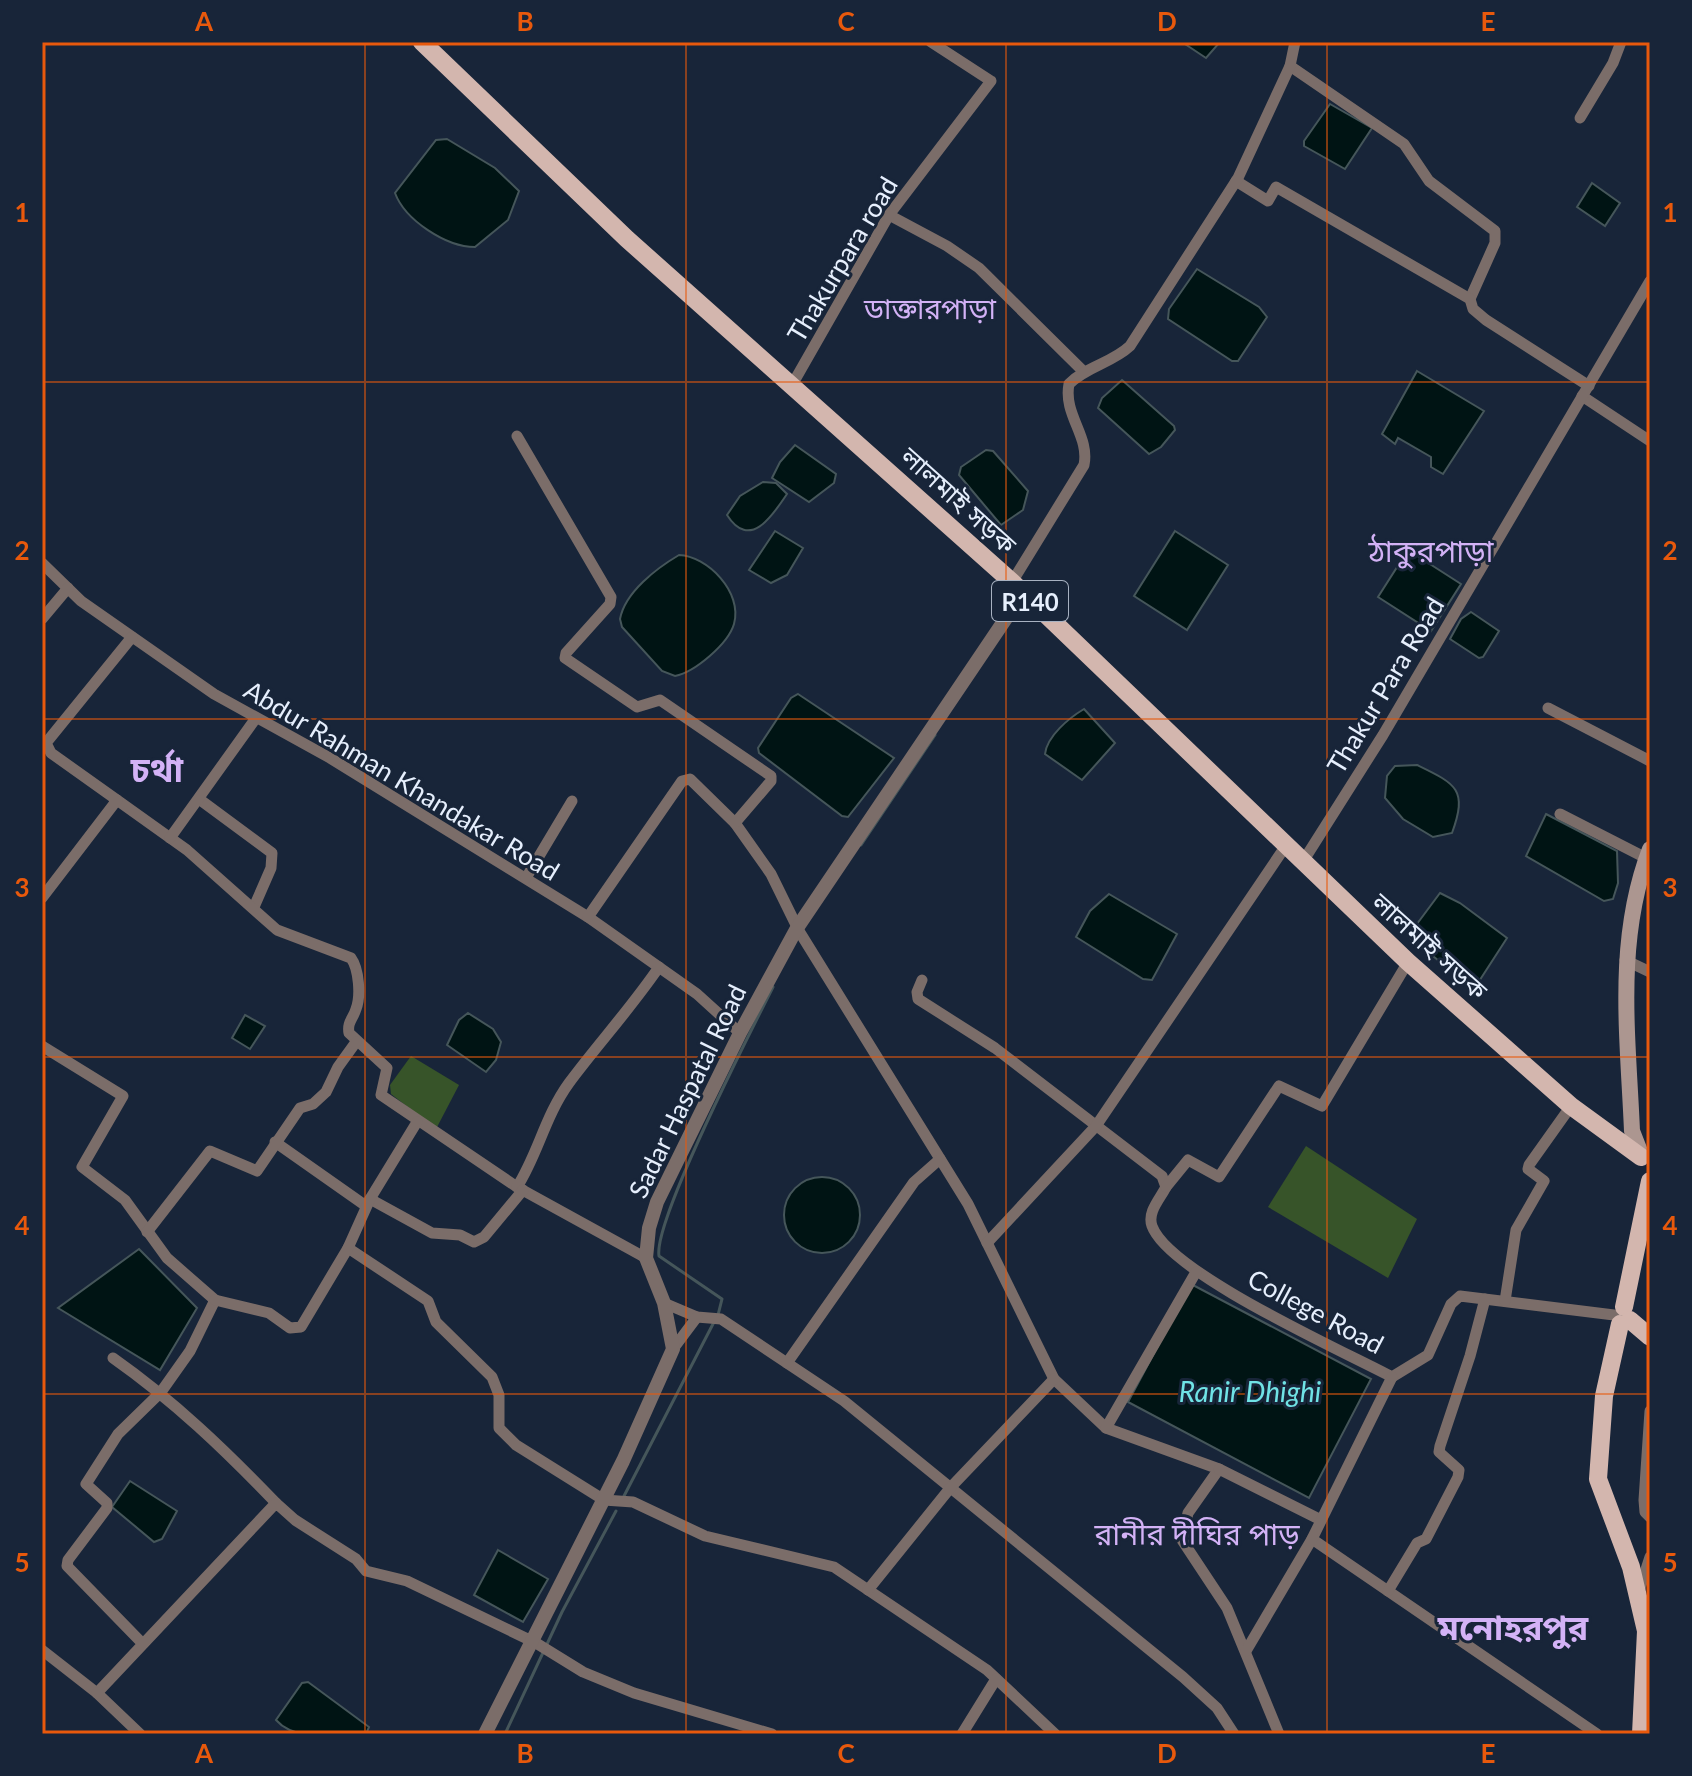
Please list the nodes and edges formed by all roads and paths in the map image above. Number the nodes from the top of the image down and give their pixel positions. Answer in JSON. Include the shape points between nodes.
{"nodes":[{"id":1,"x":422,"y":42,"type":"edge"},
{"id":2,"x":931,"y":42,"type":"edge"},
{"id":3,"x":1295,"y":42,"type":"edge"},
{"id":4,"x":1621,"y":42,"type":"edge"},
{"id":5,"x":943,"y":46,"type":"edge"},
{"id":6,"x":1290,"y":66,"type":"junction"},
{"id":7,"x":1580,"y":118,"type":"dead end"},
{"id":8,"x":1236,"y":181,"type":"junction"},
{"id":9,"x":889,"y":215,"type":"junction"},
{"id":10,"x":1650,"y":281,"type":"edge"},
{"id":11,"x":1470,"y":299,"type":"junction"},
{"id":12,"x":1082,"y":370,"type":"junction"},
{"id":13,"x":792,"y":385,"type":"junction"},
{"id":14,"x":1585,"y":391,"type":"junction"},
{"id":15,"x":517,"y":436,"type":"dead end"},
{"id":16,"x":1650,"y":441,"type":"edge"},
{"id":17,"x":42,"y":563,"type":"edge"},
{"id":18,"x":68,"y":588,"type":"junction"},
{"id":19,"x":1017,"y":588,"type":"junction"},
{"id":20,"x":42,"y":619,"type":"edge"},
{"id":21,"x":132,"y":637,"type":"junction"},
{"id":22,"x":1548,"y":708,"type":"dead end"},
{"id":23,"x":256,"y":718,"type":"junction"},
{"id":24,"x":1650,"y":761,"type":"edge"},
{"id":25,"x":199,"y":799,"type":"junction"},
{"id":26,"x":117,"y":800,"type":"junction"},
{"id":27,"x":572,"y":801,"type":"dead end"},
{"id":28,"x":1560,"y":814,"type":"dead end"},
{"id":29,"x":735,"y":823,"type":"junction"},
{"id":30,"x":170,"y":838,"type":"junction"},
{"id":31,"x":1285,"y":847,"type":"junction"},
{"id":32,"x":1649,"y":853,"type":"edge"},
{"id":33,"x":1302,"y":863,"type":"junction"},
{"id":34,"x":526,"y":878,"type":"junction"},
{"id":35,"x":42,"y":898,"type":"edge"},
{"id":36,"x":254,"y":907,"type":"junction"},
{"id":37,"x":588,"y":917,"type":"junction"},
{"id":38,"x":798,"y":929,"type":"junction"},
{"id":39,"x":1625,"y":960,"type":"junction"},
{"id":40,"x":1408,"y":962,"type":"junction"},
{"id":41,"x":659,"y":967,"type":"junction"},
{"id":42,"x":1650,"y":972,"type":"edge"},
{"id":43,"x":922,"y":980,"type":"dead end"},
{"id":44,"x":740,"y":1033,"type":"junction"},
{"id":45,"x":356,"y":1042,"type":"junction"},
{"id":46,"x":42,"y":1046,"type":"edge"},
{"id":47,"x":1571,"y":1106,"type":"junction"},
{"id":48,"x":417,"y":1122,"type":"junction"},
{"id":49,"x":1096,"y":1126,"type":"junction"},
{"id":50,"x":275,"y":1142,"type":"junction"},
{"id":51,"x":1644,"y":1153,"type":"edge"},
{"id":52,"x":940,"y":1159,"type":"junction"},
{"id":53,"x":1650,"y":1178,"type":"edge"},
{"id":54,"x":1166,"y":1187,"type":"junction"},
{"id":55,"x":520,"y":1189,"type":"junction"},
{"id":56,"x":368,"y":1203,"type":"junction"},
{"id":57,"x":147,"y":1232,"type":"junction"},
{"id":58,"x":987,"y":1243,"type":"junction"},
{"id":59,"x":348,"y":1248,"type":"junction"},
{"id":60,"x":646,"y":1258,"type":"junction"},
{"id":61,"x":1196,"y":1272,"type":"junction"},
{"id":62,"x":1485,"y":1299,"type":"junction"},
{"id":63,"x":215,"y":1300,"type":"junction"},
{"id":64,"x":1505,"y":1301,"type":"junction"},
{"id":65,"x":664,"y":1303,"type":"junction"},
{"id":66,"x":1622,"y":1316,"type":"junction"},
{"id":67,"x":697,"y":1317,"type":"junction"},
{"id":68,"x":1650,"y":1337,"type":"edge"},
{"id":69,"x":673,"y":1349,"type":"junction"},
{"id":70,"x":113,"y":1358,"type":"dead end"},
{"id":71,"x":787,"y":1363,"type":"junction"},
{"id":72,"x":1392,"y":1377,"type":"junction"},
{"id":73,"x":1054,"y":1379,"type":"junction"},
{"id":74,"x":161,"y":1392,"type":"junction"},
{"id":75,"x":1650,"y":1411,"type":"edge"},
{"id":76,"x":1106,"y":1428,"type":"junction"},
{"id":77,"x":1219,"y":1469,"type":"junction"},
{"id":78,"x":951,"y":1487,"type":"junction"},
{"id":79,"x":604,"y":1500,"type":"junction"},
{"id":80,"x":276,"y":1503,"type":"junction"},
{"id":81,"x":1650,"y":1517,"type":"edge"},
{"id":82,"x":1321,"y":1520,"type":"junction"},
{"id":83,"x":1312,"y":1539,"type":"junction"},
{"id":84,"x":1650,"y":1557,"type":"edge"},
{"id":85,"x":868,"y":1590,"type":"junction"},
{"id":86,"x":1388,"y":1591,"type":"junction"},
{"id":87,"x":1637,"y":1595,"type":"junction"},
{"id":88,"x":1647,"y":1624,"type":"edge"},
{"id":89,"x":142,"y":1643,"type":"junction"},
{"id":90,"x":535,"y":1643,"type":"junction"},
{"id":91,"x":42,"y":1650,"type":"edge"},
{"id":92,"x":1246,"y":1651,"type":"junction"},
{"id":93,"x":996,"y":1679,"type":"junction"},
{"id":94,"x":97,"y":1693,"type":"junction"},
{"id":95,"x":140,"y":1734,"type":"edge"},
{"id":96,"x":485,"y":1734,"type":"edge"},
{"id":97,"x":772,"y":1734,"type":"edge"},
{"id":98,"x":962,"y":1734,"type":"edge"},
{"id":99,"x":1055,"y":1734,"type":"edge"},
{"id":100,"x":1234,"y":1734,"type":"edge"},
{"id":101,"x":1279,"y":1734,"type":"edge"},
{"id":102,"x":1597,"y":1734,"type":"edge"},
{"id":103,"x":1641,"y":1734,"type":"edge"}],
"edges":[{"from":1,"to":13,"type":"main road","name":"লালমাই সড়ক","number":"R140","via":[[627,239]]},
{"from":2,"to":5,"type":"street"},
{"from":3,"to":6,"type":"street"},
{"from":4,"to":7,"type":"street"},
{"from":5,"to":9,"type":"street","name":"Thakurpara road","via":[[991,81]]},
{"from":6,"to":8,"type":"street"},
{"from":6,"to":11,"type":"street","via":[[1404,144],[1429,181],[1495,231],[1495,243]]},
{"from":8,"to":11,"type":"street","via":[[1268,201],[1276,187]]},
{"from":8,"to":12,"type":"street","via":[[1130,346],[1121,355]]},
{"from":9,"to":12,"type":"street","via":[[979,268]]},
{"from":9,"to":13,"type":"street","name":"Thakurpara road"},
{"from":10,"to":14,"type":"street","name":"Thakur Para Road"},
{"from":11,"to":14,"type":"street","via":[[1486,320]]},
{"from":12,"to":19,"type":"street","via":[[1069,384],[1066,398],[1085,445],[1084,465]]},
{"from":13,"to":19,"type":"main road","name":"লালমাই সড়ক","number":"R140"},
{"from":14,"to":16,"type":"street"},
{"from":14,"to":33,"type":"street","name":"Thakur Para Road"},
{"from":15,"to":29,"type":"street","via":[[611,597],[565,658],[637,707],[660,700],[771,776]]},
{"from":17,"to":18,"type":"street","name":"Abdur Rahman Khandakar Road"},
{"from":18,"to":20,"type":"street"},
{"from":18,"to":21,"type":"street","name":"Abdur Rahman Khandakar Road"},
{"from":19,"to":31,"type":"main road","name":"লালমাই সড়ক","number":"R140"},
{"from":19,"to":38,"type":"street","name":"Sadar Haspatal Road"},
{"from":21,"to":23,"type":"street","name":"Abdur Rahman Khandakar Road"},
{"from":21,"to":26,"type":"street","via":[[46,743],[51,753]]},
{"from":22,"to":24,"type":"street"},
{"from":23,"to":25,"type":"street"},
{"from":23,"to":34,"type":"street","name":"Abdur Rahman Khandakar Road"},
{"from":25,"to":30,"type":"street"},
{"from":25,"to":36,"type":"street","via":[[272,853]]},
{"from":26,"to":30,"type":"street"},
{"from":26,"to":35,"type":"street"},
{"from":27,"to":34,"type":"street"},
{"from":28,"to":32,"type":"street"},
{"from":29,"to":37,"type":"street","via":[[690,779],[682,781]]},
{"from":29,"to":38,"type":"street","via":[[771,874]]},
{"from":30,"to":36,"type":"street"},
{"from":31,"to":33,"type":"main road","name":"লালমাই সড়ক","number":"R140"},
{"from":31,"to":49,"type":"street"},
{"from":32,"to":39,"type":"main road","via":[[1639,878]]},
{"from":33,"to":40,"type":"main road","name":"লালমাই সড়ক","number":"R140"},
{"from":34,"to":37,"type":"street","name":"Abdur Rahman Khandakar Road"},
{"from":36,"to":45,"type":"street","via":[[285,936],[339,952],[356,965],[357,1006],[348,1026]]},
{"from":37,"to":41,"type":"street","name":"Abdur Rahman Khandakar Road"},
{"from":38,"to":44,"type":"street","name":"Sadar Haspatal Road"},
{"from":38,"to":52,"type":"street"},
{"from":39,"to":42,"type":"street"},
{"from":39,"to":51,"type":"main road","via":[[1632,1131]]},
{"from":40,"to":47,"type":"main road","name":"লালমাই সড়ক","number":"R140"},
{"from":40,"to":54,"type":"street","via":[[1322,1106],[1279,1086],[1219,1177],[1188,1160]]},
{"from":41,"to":44,"type":"street","name":"Abdur Rahman Khandakar Road"},
{"from":41,"to":55,"type":"street","via":[[564,1090],[544,1125]]},
{"from":43,"to":49,"type":"street","via":[[918,999],[995,1048]]},
{"from":44,"to":60,"type":"street","name":"Sadar Haspatal Road","via":[[657,1202]]},
{"from":45,"to":48,"type":"street","via":[[387,1068],[381,1095]]},
{"from":45,"to":50,"type":"street","via":[[326,1092],[300,1108]]},
{"from":46,"to":57,"type":"street","via":[[123,1096],[82,1167],[125,1200]]},
{"from":47,"to":51,"type":"main road","name":"লালমাই সড়ক","number":"R140"},
{"from":47,"to":64,"type":"street","via":[[1529,1165],[1544,1181],[1516,1230]]},
{"from":48,"to":55,"type":"street"},
{"from":48,"to":56,"type":"street"},
{"from":49,"to":54,"type":"street","via":[[1162,1176]]},
{"from":49,"to":58,"type":"street"},
{"from":50,"to":56,"type":"street"},
{"from":50,"to":57,"type":"street","via":[[257,1171],[207,1153]]},
{"from":51,"to":53,"type":"main road","via":[[1642,1169]]},
{"from":52,"to":58,"type":"street"},
{"from":52,"to":71,"type":"street","via":[[914,1182]]},
{"from":53,"to":66,"type":"main road"},
{"from":54,"to":61,"type":"street","name":"College Road","via":[[1152,1211],[1152,1226],[1167,1248]]},
{"from":55,"to":56,"type":"street","via":[[484,1237],[474,1242],[432,1233]]},
{"from":55,"to":60,"type":"street"},
{"from":56,"to":59,"type":"street"},
{"from":57,"to":63,"type":"street","via":[[171,1263]]},
{"from":58,"to":73,"type":"street"},
{"from":59,"to":63,"type":"street","via":[[301,1327],[290,1328],[269,1313]]},
{"from":59,"to":79,"type":"street","via":[[428,1301],[436,1322],[492,1377],[499,1395],[499,1428],[516,1445]]},
{"from":60,"to":65,"type":"street"},
{"from":61,"to":72,"type":"street","name":"College Road"},
{"from":61,"to":76,"type":"street"},
{"from":62,"to":64,"type":"street","name":"College Road"},
{"from":62,"to":72,"type":"street","name":"College Road","via":[[1454,1299],[1428,1355]]},
{"from":62,"to":86,"type":"street","via":[[1439,1452],[1459,1470],[1458,1477],[1426,1539],[1417,1543]]},
{"from":63,"to":74,"type":"street","via":[[190,1351]]},
{"from":64,"to":66,"type":"street","name":"College Road"},
{"from":65,"to":67,"type":"street"},
{"from":65,"to":69,"type":"street"},
{"from":66,"to":68,"type":"main road"},
{"from":66,"to":87,"type":"main road","via":[[1604,1396],[1598,1479]]},
{"from":67,"to":69,"type":"street"},
{"from":67,"to":71,"type":"street","via":[[716,1318]]},
{"from":69,"to":79,"type":"street"},
{"from":70,"to":74,"type":"street"},
{"from":71,"to":78,"type":"street","via":[[844,1401]]},
{"from":72,"to":82,"type":"street"},
{"from":73,"to":76,"type":"street"},
{"from":73,"to":78,"type":"street"},
{"from":74,"to":80,"type":"street"},
{"from":74,"to":89,"type":"street","via":[[131,1417],[86,1484],[107,1508],[67,1566]]},
{"from":75,"to":81,"type":"street","via":[[1644,1500]]},
{"from":76,"to":77,"type":"street"},
{"from":77,"to":82,"type":"street"},
{"from":77,"to":92,"type":"street","via":[[1188,1513],[1182,1540],[1227,1608]]},
{"from":78,"to":85,"type":"street"},
{"from":78,"to":100,"type":"street","via":[[1183,1677],[1217,1708]]},
{"from":79,"to":85,"type":"street","via":[[633,1502],[705,1536],[834,1567]]},
{"from":79,"to":90,"type":"street"},
{"from":80,"to":89,"type":"street"},
{"from":80,"to":90,"type":"street","via":[[366,1571],[407,1581]]},
{"from":82,"to":83,"type":"street"},
{"from":83,"to":86,"type":"street"},
{"from":83,"to":92,"type":"street"},
{"from":84,"to":87,"type":"street"},
{"from":85,"to":93,"type":"street"},
{"from":86,"to":102,"type":"street"},
{"from":87,"to":88,"type":"main road"},
{"from":88,"to":103,"type":"main road"},
{"from":89,"to":94,"type":"street"},
{"from":90,"to":96,"type":"street"},
{"from":90,"to":97,"type":"street","via":[[583,1672],[634,1693]]},
{"from":91,"to":94,"type":"street"},
{"from":92,"to":101,"type":"street"},
{"from":93,"to":98,"type":"street"},
{"from":93,"to":99,"type":"street"},
{"from":94,"to":95,"type":"street"}]}
